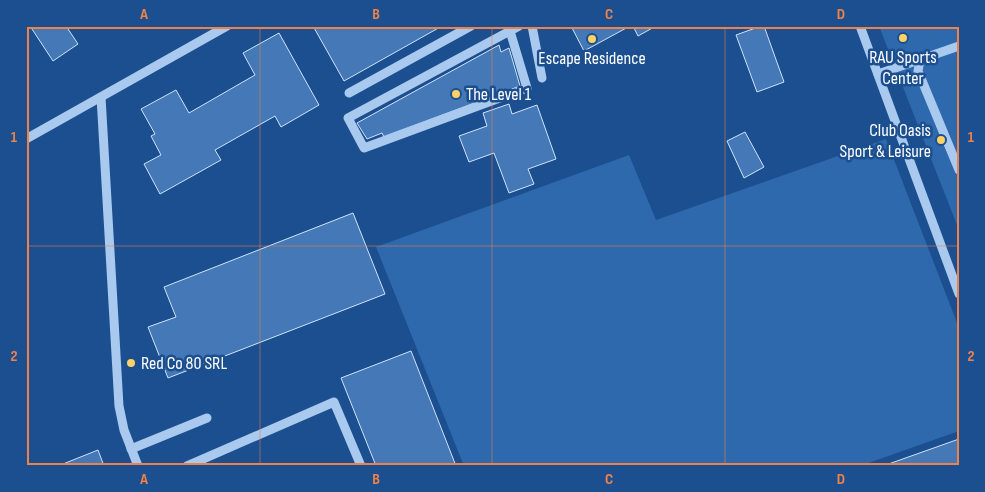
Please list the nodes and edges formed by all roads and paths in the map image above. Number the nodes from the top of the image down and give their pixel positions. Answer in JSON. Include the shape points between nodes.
{"nodes":[{"id":1,"x":227,"y":26,"type":"edge"},
{"id":2,"x":471,"y":26,"type":"edge"},
{"id":3,"x":860,"y":26,"type":"edge"},
{"id":4,"x":533,"y":27,"type":"edge"},
{"id":5,"x":514,"y":28,"type":"edge"},
{"id":6,"x":959,"y":46,"type":"edge"},
{"id":7,"x":920,"y":60,"type":"junction"},
{"id":8,"x":878,"y":74,"type":"junction"},
{"id":9,"x":542,"y":78,"type":"dead end"},
{"id":10,"x":349,"y":93,"type":"dead end"},
{"id":11,"x":101,"y":98,"type":"junction"},
{"id":12,"x":26,"y":139,"type":"edge"},
{"id":13,"x":959,"y":170,"type":"edge"},
{"id":14,"x":959,"y":294,"type":"edge"},
{"id":15,"x":207,"y":418,"type":"dead end"},
{"id":16,"x":131,"y":449,"type":"junction"},
{"id":17,"x":138,"y":466,"type":"edge"},
{"id":18,"x":187,"y":466,"type":"edge"},
{"id":19,"x":361,"y":466,"type":"edge"}],
"edges":[{"from":1,"to":11,"type":"street"},
{"from":2,"to":10,"type":"street"},
{"from":3,"to":8,"type":"street"},
{"from":4,"to":9,"type":"street"},
{"from":5,"to":5,"type":"street","via":[[348,118],[364,148],[527,88]]},
{"from":6,"to":7,"type":"street"},
{"from":7,"to":8,"type":"street"},
{"from":7,"to":13,"type":"street","via":[[918,71]]},
{"from":8,"to":14,"type":"street"},
{"from":11,"to":12,"type":"street"},
{"from":11,"to":16,"type":"street","via":[[119,406]]},
{"from":15,"to":16,"type":"street"},
{"from":16,"to":17,"type":"street"},
{"from":18,"to":19,"type":"street","via":[[334,402]]}]}
